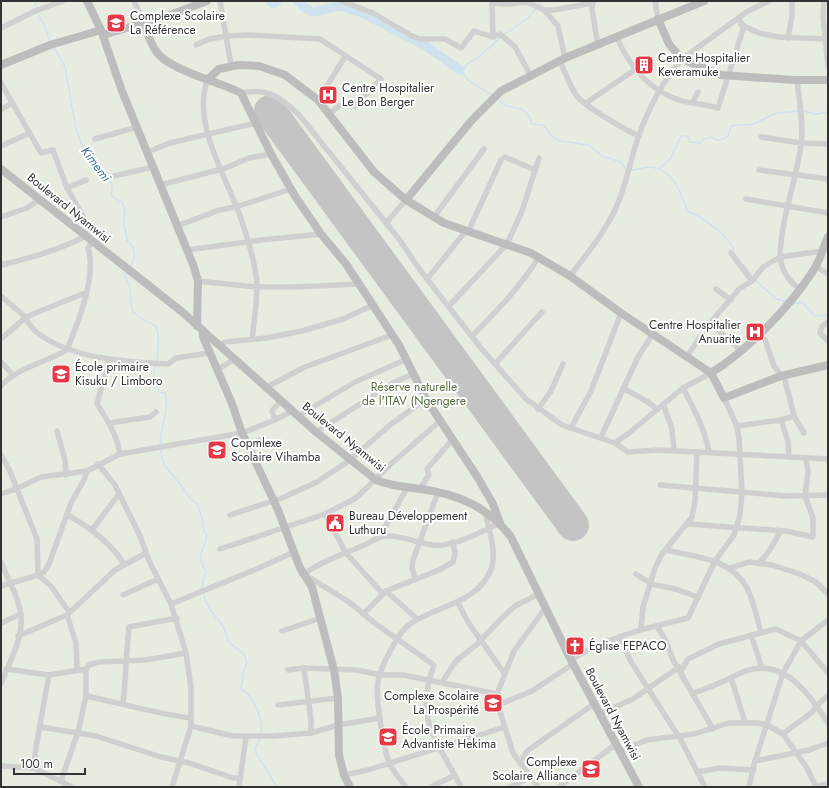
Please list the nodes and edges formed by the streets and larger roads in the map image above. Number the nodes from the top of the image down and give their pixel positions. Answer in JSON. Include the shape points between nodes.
{"nodes":[{"id":1,"x":63,"y":1,"type":"edge"},
{"id":2,"x":87,"y":1,"type":"edge"},
{"id":3,"x":134,"y":1,"type":"edge"},
{"id":4,"x":207,"y":1,"type":"edge"},
{"id":5,"x":220,"y":1,"type":"edge"},
{"id":6,"x":341,"y":1,"type":"edge"},
{"id":7,"x":656,"y":1,"type":"edge"},
{"id":8,"x":704,"y":1,"type":"edge"},
{"id":9,"x":769,"y":1,"type":"edge"},
{"id":10,"x":792,"y":1,"type":"edge"},
{"id":11,"x":824,"y":1,"type":"edge"},
{"id":12,"x":492,"y":2,"type":"edge"},
{"id":13,"x":593,"y":2,"type":"edge"},
{"id":14,"x":544,"y":10,"type":"junction"},
{"id":15,"x":658,"y":18,"type":"junction"},
{"id":16,"x":738,"y":19,"type":"junction"},
{"id":17,"x":144,"y":22,"type":"junction"},
{"id":18,"x":731,"y":24,"type":"junction"},
{"id":19,"x":744,"y":26,"type":"junction"},
{"id":20,"x":1,"y":28,"type":"edge"},
{"id":21,"x":102,"y":33,"type":"junction"},
{"id":22,"x":227,"y":36,"type":"junction"},
{"id":23,"x":493,"y":37,"type":"junction"},
{"id":24,"x":617,"y":38,"type":"junction"},
{"id":25,"x":788,"y":38,"type":"junction"},
{"id":26,"x":827,"y":39,"type":"edge"},
{"id":27,"x":196,"y":45,"type":"dead end"},
{"id":28,"x":598,"y":46,"type":"junction"},
{"id":29,"x":345,"y":57,"type":"junction"},
{"id":30,"x":562,"y":59,"type":"junction"},
{"id":31,"x":682,"y":59,"type":"junction"},
{"id":32,"x":1,"y":65,"type":"edge"},
{"id":33,"x":231,"y":65,"type":"junction"},
{"id":34,"x":828,"y":66,"type":"edge"},
{"id":35,"x":636,"y":70,"type":"junction"},
{"id":36,"x":531,"y":76,"type":"junction"},
{"id":37,"x":728,"y":76,"type":"junction"},
{"id":38,"x":208,"y":79,"type":"junction"},
{"id":39,"x":797,"y":80,"type":"junction"},
{"id":40,"x":828,"y":80,"type":"edge"},
{"id":41,"x":1,"y":83,"type":"edge"},
{"id":42,"x":659,"y":90,"type":"junction"},
{"id":43,"x":698,"y":92,"type":"dead end"},
{"id":44,"x":242,"y":93,"type":"junction"},
{"id":45,"x":318,"y":100,"type":"junction"},
{"id":46,"x":13,"y":102,"type":"junction"},
{"id":47,"x":693,"y":102,"type":"junction"},
{"id":48,"x":586,"y":103,"type":"junction"},
{"id":49,"x":1,"y":108,"type":"edge"},
{"id":50,"x":329,"y":114,"type":"junction"},
{"id":51,"x":256,"y":123,"type":"junction"},
{"id":52,"x":137,"y":127,"type":"junction"},
{"id":53,"x":30,"y":133,"type":"junction"},
{"id":54,"x":208,"y":133,"type":"junction"},
{"id":55,"x":639,"y":136,"type":"junction"},
{"id":56,"x":761,"y":137,"type":"dead end"},
{"id":57,"x":95,"y":139,"type":"dead end"},
{"id":58,"x":802,"y":143,"type":"junction"},
{"id":59,"x":828,"y":144,"type":"edge"},
{"id":60,"x":1,"y":146,"type":"edge"},
{"id":61,"x":484,"y":149,"type":"dead end"},
{"id":62,"x":148,"y":152,"type":"junction"},
{"id":63,"x":271,"y":154,"type":"junction"},
{"id":64,"x":539,"y":158,"type":"dead end"},
{"id":65,"x":153,"y":167,"type":"junction"},
{"id":66,"x":1,"y":169,"type":"edge"},
{"id":67,"x":219,"y":170,"type":"junction"},
{"id":68,"x":535,"y":170,"type":"junction"},
{"id":69,"x":759,"y":170,"type":"dead end"},
{"id":70,"x":796,"y":174,"type":"junction"},
{"id":71,"x":114,"y":176,"type":"dead end"},
{"id":72,"x":828,"y":179,"type":"edge"},
{"id":73,"x":86,"y":180,"type":"dead end"},
{"id":74,"x":160,"y":185,"type":"junction"},
{"id":75,"x":67,"y":188,"type":"junction"},
{"id":76,"x":291,"y":189,"type":"junction"},
{"id":77,"x":746,"y":199,"type":"dead end"},
{"id":78,"x":39,"y":200,"type":"junction"},
{"id":79,"x":406,"y":200,"type":"junction"},
{"id":80,"x":786,"y":206,"type":"junction"},
{"id":81,"x":236,"y":207,"type":"junction"},
{"id":82,"x":828,"y":213,"type":"edge"},
{"id":83,"x":1,"y":217,"type":"edge"},
{"id":84,"x":434,"y":217,"type":"junction"},
{"id":85,"x":386,"y":223,"type":"junction"},
{"id":86,"x":176,"y":226,"type":"junction"},
{"id":87,"x":466,"y":232,"type":"junction"},
{"id":88,"x":321,"y":234,"type":"junction"},
{"id":89,"x":828,"y":237,"type":"edge"},
{"id":90,"x":89,"y":239,"type":"junction"},
{"id":91,"x":248,"y":242,"type":"junction"},
{"id":92,"x":507,"y":244,"type":"junction"},
{"id":93,"x":187,"y":250,"type":"junction"},
{"id":94,"x":822,"y":251,"type":"junction"},
{"id":95,"x":731,"y":253,"type":"dead end"},
{"id":96,"x":539,"y":257,"type":"junction"},
{"id":97,"x":780,"y":257,"type":"junction"},
{"id":98,"x":1,"y":265,"type":"edge"},
{"id":99,"x":816,"y":266,"type":"junction"},
{"id":100,"x":828,"y":274,"type":"edge"},
{"id":101,"x":570,"y":276,"type":"junction"},
{"id":102,"x":428,"y":279,"type":"junction"},
{"id":103,"x":753,"y":279,"type":"junction"},
{"id":104,"x":198,"y":280,"type":"junction"},
{"id":105,"x":359,"y":284,"type":"junction"},
{"id":106,"x":257,"y":287,"type":"junction"},
{"id":107,"x":716,"y":289,"type":"dead end"},
{"id":108,"x":800,"y":289,"type":"junction"},
{"id":109,"x":85,"y":293,"type":"junction"},
{"id":110,"x":1,"y":296,"type":"edge"},
{"id":111,"x":731,"y":300,"type":"junction"},
{"id":112,"x":373,"y":305,"type":"junction"},
{"id":113,"x":449,"y":306,"type":"junction"},
{"id":114,"x":542,"y":312,"type":"dead end"},
{"id":115,"x":621,"y":313,"type":"junction"},
{"id":116,"x":25,"y":318,"type":"junction"},
{"id":117,"x":828,"y":322,"type":"edge"},
{"id":118,"x":710,"y":323,"type":"junction"},
{"id":119,"x":200,"y":328,"type":"junction"},
{"id":120,"x":760,"y":334,"type":"junction"},
{"id":121,"x":392,"y":335,"type":"junction"},
{"id":122,"x":652,"y":335,"type":"junction"},
{"id":123,"x":472,"y":336,"type":"junction"},
{"id":124,"x":1,"y":339,"type":"edge"},
{"id":125,"x":252,"y":339,"type":"junction"},
{"id":126,"x":828,"y":341,"type":"edge"},
{"id":127,"x":220,"y":346,"type":"junction"},
{"id":128,"x":67,"y":350,"type":"junction"},
{"id":129,"x":741,"y":350,"type":"junction"},
{"id":130,"x":209,"y":353,"type":"junction"},
{"id":131,"x":687,"y":356,"type":"junction"},
{"id":132,"x":109,"y":359,"type":"junction"},
{"id":133,"x":235,"y":359,"type":"junction"},
{"id":134,"x":407,"y":359,"type":"junction"},
{"id":135,"x":1,"y":362,"type":"edge"},
{"id":136,"x":495,"y":364,"type":"junction"},
{"id":137,"x":563,"y":364,"type":"dead end"},
{"id":138,"x":828,"y":365,"type":"edge"},
{"id":139,"x":217,"y":370,"type":"junction"},
{"id":140,"x":711,"y":373,"type":"junction"},
{"id":141,"x":12,"y":374,"type":"junction"},
{"id":142,"x":413,"y":374,"type":"junction"},
{"id":143,"x":781,"y":376,"type":"junction"},
{"id":144,"x":1,"y":386,"type":"edge"},
{"id":145,"x":267,"y":387,"type":"junction"},
{"id":146,"x":623,"y":388,"type":"junction"},
{"id":147,"x":683,"y":388,"type":"junction"},
{"id":148,"x":724,"y":398,"type":"junction"},
{"id":149,"x":426,"y":399,"type":"junction"},
{"id":150,"x":281,"y":400,"type":"junction"},
{"id":151,"x":663,"y":404,"type":"junction"},
{"id":152,"x":538,"y":409,"type":"junction"},
{"id":153,"x":657,"y":409,"type":"junction"},
{"id":154,"x":156,"y":412,"type":"dead end"},
{"id":155,"x":295,"y":414,"type":"junction"},
{"id":156,"x":794,"y":416,"type":"junction"},
{"id":157,"x":275,"y":420,"type":"junction"},
{"id":158,"x":780,"y":420,"type":"junction"},
{"id":159,"x":440,"y":421,"type":"junction"},
{"id":160,"x":109,"y":423,"type":"junction"},
{"id":161,"x":737,"y":426,"type":"junction"},
{"id":162,"x":571,"y":428,"type":"junction"},
{"id":163,"x":57,"y":431,"type":"dead end"},
{"id":164,"x":316,"y":432,"type":"junction"},
{"id":165,"x":242,"y":433,"type":"junction"},
{"id":166,"x":804,"y":433,"type":"dead end"},
{"id":167,"x":601,"y":437,"type":"junction"},
{"id":168,"x":261,"y":440,"type":"dead end"},
{"id":169,"x":452,"y":440,"type":"junction"},
{"id":170,"x":615,"y":443,"type":"junction"},
{"id":171,"x":248,"y":444,"type":"junction"},
{"id":172,"x":674,"y":451,"type":"junction"},
{"id":173,"x":696,"y":452,"type":"junction"},
{"id":174,"x":709,"y":452,"type":"junction"},
{"id":175,"x":120,"y":454,"type":"junction"},
{"id":176,"x":738,"y":454,"type":"junction"},
{"id":177,"x":1,"y":455,"type":"edge"},
{"id":178,"x":789,"y":457,"type":"junction"},
{"id":179,"x":806,"y":458,"type":"junction"},
{"id":180,"x":828,"y":459,"type":"edge"},
{"id":181,"x":350,"y":460,"type":"junction"},
{"id":182,"x":98,"y":464,"type":"junction"},
{"id":183,"x":87,"y":471,"type":"junction"},
{"id":184,"x":66,"y":475,"type":"junction"},
{"id":185,"x":376,"y":480,"type":"junction"},
{"id":186,"x":660,"y":485,"type":"dead end"},
{"id":187,"x":407,"y":488,"type":"junction"},
{"id":188,"x":696,"y":488,"type":"junction"},
{"id":189,"x":16,"y":489,"type":"junction"},
{"id":190,"x":420,"y":489,"type":"junction"},
{"id":191,"x":438,"y":492,"type":"junction"},
{"id":192,"x":742,"y":492,"type":"junction"},
{"id":193,"x":1,"y":494,"type":"edge"},
{"id":194,"x":119,"y":494,"type":"junction"},
{"id":195,"x":828,"y":495,"type":"edge"},
{"id":196,"x":805,"y":496,"type":"junction"},
{"id":197,"x":273,"y":501,"type":"junction"},
{"id":198,"x":485,"y":512,"type":"junction"},
{"id":199,"x":325,"y":514,"type":"junction"},
{"id":200,"x":68,"y":515,"type":"junction"},
{"id":201,"x":230,"y":515,"type":"dead end"},
{"id":202,"x":500,"y":523,"type":"junction"},
{"id":203,"x":688,"y":524,"type":"junction"},
{"id":204,"x":285,"y":528,"type":"junction"},
{"id":205,"x":488,"y":528,"type":"junction"},
{"id":206,"x":738,"y":528,"type":"junction"},
{"id":207,"x":92,"y":530,"type":"junction"},
{"id":208,"x":781,"y":531,"type":"junction"},
{"id":209,"x":379,"y":538,"type":"junction"},
{"id":210,"x":420,"y":541,"type":"junction"},
{"id":211,"x":454,"y":542,"type":"junction"},
{"id":212,"x":220,"y":549,"type":"dead end"},
{"id":213,"x":666,"y":550,"type":"junction"},
{"id":214,"x":294,"y":552,"type":"junction"},
{"id":215,"x":146,"y":553,"type":"junction"},
{"id":216,"x":346,"y":553,"type":"junction"},
{"id":217,"x":715,"y":561,"type":"junction"},
{"id":218,"x":1,"y":562,"type":"edge"},
{"id":219,"x":759,"y":563,"type":"junction"},
{"id":220,"x":124,"y":564,"type":"junction"},
{"id":221,"x":730,"y":568,"type":"junction"},
{"id":222,"x":304,"y":574,"type":"junction"},
{"id":223,"x":636,"y":574,"type":"dead end"},
{"id":224,"x":38,"y":575,"type":"junction"},
{"id":225,"x":158,"y":579,"type":"junction"},
{"id":226,"x":415,"y":579,"type":"junction"},
{"id":227,"x":10,"y":583,"type":"junction"},
{"id":228,"x":651,"y":584,"type":"junction"},
{"id":229,"x":1,"y":586,"type":"edge"},
{"id":230,"x":385,"y":592,"type":"junction"},
{"id":231,"x":539,"y":594,"type":"junction"},
{"id":232,"x":828,"y":594,"type":"edge"},
{"id":233,"x":123,"y":595,"type":"dead end"},
{"id":234,"x":698,"y":597,"type":"junction"},
{"id":235,"x":458,"y":603,"type":"junction"},
{"id":236,"x":171,"y":604,"type":"junction"},
{"id":237,"x":546,"y":607,"type":"junction"},
{"id":238,"x":21,"y":614,"type":"junction"},
{"id":239,"x":68,"y":614,"type":"junction"},
{"id":240,"x":364,"y":614,"type":"junction"},
{"id":241,"x":177,"y":618,"type":"junction"},
{"id":242,"x":321,"y":618,"type":"junction"},
{"id":243,"x":417,"y":619,"type":"junction"},
{"id":244,"x":828,"y":620,"type":"edge"},
{"id":245,"x":1,"y":623,"type":"edge"},
{"id":246,"x":657,"y":626,"type":"junction"},
{"id":247,"x":641,"y":629,"type":"junction"},
{"id":248,"x":282,"y":631,"type":"dead end"},
{"id":249,"x":761,"y":633,"type":"junction"},
{"id":250,"x":752,"y":635,"type":"junction"},
{"id":251,"x":18,"y":636,"type":"junction"},
{"id":252,"x":620,"y":637,"type":"junction"},
{"id":253,"x":397,"y":638,"type":"junction"},
{"id":254,"x":481,"y":640,"type":"junction"},
{"id":255,"x":801,"y":641,"type":"junction"},
{"id":256,"x":186,"y":653,"type":"junction"},
{"id":257,"x":125,"y":661,"type":"junction"},
{"id":258,"x":572,"y":662,"type":"junction"},
{"id":259,"x":304,"y":668,"type":"junction"},
{"id":260,"x":762,"y":668,"type":"junction"},
{"id":261,"x":77,"y":669,"type":"junction"},
{"id":262,"x":86,"y":669,"type":"junction"},
{"id":263,"x":680,"y":669,"type":"junction"},
{"id":264,"x":6,"y":670,"type":"junction"},
{"id":265,"x":288,"y":670,"type":"dead end"},
{"id":266,"x":334,"y":670,"type":"junction"},
{"id":267,"x":504,"y":673,"type":"junction"},
{"id":268,"x":782,"y":673,"type":"junction"},
{"id":269,"x":828,"y":673,"type":"edge"},
{"id":270,"x":381,"y":674,"type":"junction"},
{"id":271,"x":49,"y":675,"type":"junction"},
{"id":272,"x":2,"y":676,"type":"edge"},
{"id":273,"x":730,"y":678,"type":"junction"},
{"id":274,"x":429,"y":680,"type":"junction"},
{"id":275,"x":442,"y":682,"type":"junction"},
{"id":276,"x":1,"y":684,"type":"edge"},
{"id":277,"x":649,"y":690,"type":"junction"},
{"id":278,"x":693,"y":693,"type":"junction"},
{"id":279,"x":497,"y":694,"type":"junction"},
{"id":280,"x":86,"y":696,"type":"junction"},
{"id":281,"x":828,"y":696,"type":"edge"},
{"id":282,"x":338,"y":698,"type":"junction"},
{"id":283,"x":309,"y":700,"type":"junction"},
{"id":284,"x":123,"y":703,"type":"junction"},
{"id":285,"x":594,"y":704,"type":"junction"},
{"id":286,"x":278,"y":705,"type":"dead end"},
{"id":287,"x":498,"y":705,"type":"junction"},
{"id":288,"x":816,"y":706,"type":"junction"},
{"id":289,"x":599,"y":714,"type":"junction"},
{"id":290,"x":191,"y":718,"type":"junction"},
{"id":291,"x":380,"y":718,"type":"junction"},
{"id":292,"x":745,"y":722,"type":"junction"},
{"id":293,"x":828,"y":723,"type":"edge"},
{"id":294,"x":338,"y":725,"type":"junction"},
{"id":295,"x":767,"y":725,"type":"junction"},
{"id":296,"x":191,"y":726,"type":"junction"},
{"id":297,"x":40,"y":727,"type":"junction"},
{"id":298,"x":505,"y":727,"type":"junction"},
{"id":299,"x":713,"y":729,"type":"junction"},
{"id":300,"x":78,"y":732,"type":"junction"},
{"id":301,"x":311,"y":733,"type":"junction"},
{"id":302,"x":783,"y":734,"type":"junction"},
{"id":303,"x":677,"y":736,"type":"junction"},
{"id":304,"x":246,"y":737,"type":"junction"},
{"id":305,"x":828,"y":743,"type":"edge"},
{"id":306,"x":616,"y":744,"type":"junction"},
{"id":307,"x":439,"y":747,"type":"junction"},
{"id":308,"x":620,"y":751,"type":"junction"},
{"id":309,"x":794,"y":752,"type":"junction"},
{"id":310,"x":180,"y":761,"type":"junction"},
{"id":311,"x":755,"y":761,"type":"junction"},
{"id":312,"x":389,"y":763,"type":"junction"},
{"id":313,"x":520,"y":763,"type":"junction"},
{"id":314,"x":1,"y":766,"type":"edge"},
{"id":315,"x":34,"y":768,"type":"junction"},
{"id":316,"x":754,"y":770,"type":"junction"},
{"id":317,"x":526,"y":771,"type":"junction"},
{"id":318,"x":697,"y":772,"type":"junction"},
{"id":319,"x":344,"y":775,"type":"junction"},
{"id":320,"x":455,"y":775,"type":"junction"},
{"id":321,"x":240,"y":778,"type":"junction"},
{"id":322,"x":524,"y":780,"type":"junction"},
{"id":323,"x":61,"y":781,"type":"junction"},
{"id":324,"x":534,"y":782,"type":"junction"},
{"id":325,"x":828,"y":784,"type":"edge"},
{"id":326,"x":72,"y":787,"type":"edge"},
{"id":327,"x":172,"y":787,"type":"edge"},
{"id":328,"x":239,"y":787,"type":"edge"},
{"id":329,"x":350,"y":787,"type":"edge"},
{"id":330,"x":406,"y":787,"type":"edge"},
{"id":331,"x":431,"y":787,"type":"edge"},
{"id":332,"x":461,"y":787,"type":"edge"},
{"id":333,"x":510,"y":787,"type":"edge"},
{"id":334,"x":538,"y":787,"type":"edge"},
{"id":335,"x":559,"y":787,"type":"edge"},
{"id":336,"x":639,"y":787,"type":"edge"},
{"id":337,"x":705,"y":787,"type":"edge"},
{"id":338,"x":749,"y":787,"type":"edge"},
{"id":339,"x":816,"y":787,"type":"edge"}],
"edges":[{"from":1,"to":20,"type":"street","via":[[37,10]]},
{"from":2,"to":21,"type":"street"},
{"from":3,"to":17,"type":"street"},
{"from":4,"to":17,"type":"street"},
{"from":5,"to":22,"type":"street"},
{"from":6,"to":23,"type":"street","via":[[373,13],[420,39],[445,39],[461,48],[474,32]]},
{"from":7,"to":15,"type":"street"},
{"from":8,"to":15,"type":"street"},
{"from":9,"to":16,"type":"street","via":[[753,7]]},
{"from":10,"to":25,"type":"street"},
{"from":11,"to":26,"type":"street"},
{"from":12,"to":14,"type":"street","via":[[527,2]]},
{"from":12,"to":23,"type":"street"},
{"from":13,"to":14,"type":"street"},
{"from":13,"to":28,"type":"street"},
{"from":14,"to":30,"type":"street","via":[[558,26]]},
{"from":15,"to":24,"type":"street"},
{"from":15,"to":31,"type":"street","via":[[669,44]]},
{"from":16,"to":18,"type":"street"},
{"from":16,"to":19,"type":"street"},
{"from":17,"to":21,"type":"street"},
{"from":17,"to":38,"type":"street","via":[[159,55],[189,72]]},
{"from":18,"to":19,"type":"street"},
{"from":18,"to":31,"type":"street"},
{"from":19,"to":25,"type":"street"},
{"from":19,"to":37,"type":"street"},
{"from":21,"to":32,"type":"street","via":[[52,44]]},
{"from":21,"to":52,"type":"street"},
{"from":22,"to":27,"type":"street","via":[[209,39]]},
{"from":22,"to":29,"type":"street","via":[[320,39]]},
{"from":22,"to":33,"type":"street"},
{"from":23,"to":36,"type":"street","via":[[500,34],[515,47]]},
{"from":24,"to":28,"type":"street"},
{"from":24,"to":35,"type":"street"},
{"from":25,"to":26,"type":"street"},
{"from":26,"to":34,"type":"street"},
{"from":28,"to":30,"type":"street"},
{"from":29,"to":45,"type":"street"},
{"from":29,"to":50,"type":"street","via":[[381,79],[354,106],[348,103]]},
{"from":30,"to":36,"type":"street"},
{"from":30,"to":48,"type":"street","via":[[570,85],[577,96]]},
{"from":31,"to":37,"type":"street"},
{"from":31,"to":42,"type":"street"},
{"from":33,"to":38,"type":"street","via":[[220,69]]},
{"from":33,"to":45,"type":"street","via":[[250,65],[278,71]]},
{"from":35,"to":42,"type":"street"},
{"from":35,"to":48,"type":"street"},
{"from":36,"to":79,"type":"street","via":[[501,91],[487,104]]},
{"from":37,"to":39,"type":"street"},
{"from":37,"to":47,"type":"street","via":[[718,108]]},
{"from":38,"to":44,"type":"street"},
{"from":38,"to":54,"type":"street","via":[[204,101]]},
{"from":39,"to":40,"type":"street"},
{"from":39,"to":58,"type":"street"},
{"from":41,"to":46,"type":"street"},
{"from":42,"to":47,"type":"street","via":[[678,100]]},
{"from":42,"to":55,"type":"street"},
{"from":43,"to":47,"type":"street"},
{"from":44,"to":51,"type":"street"},
{"from":44,"to":85,"type":"street","via":[[259,90],[266,92],[294,110],[342,165]]},
{"from":45,"to":50,"type":"street"},
{"from":46,"to":49,"type":"street"},
{"from":46,"to":53,"type":"street"},
{"from":48,"to":55,"type":"street"},
{"from":50,"to":79,"type":"street","via":[[374,172]]},
{"from":51,"to":54,"type":"street"},
{"from":51,"to":63,"type":"street"},
{"from":52,"to":57,"type":"street"},
{"from":52,"to":62,"type":"street"},
{"from":53,"to":60,"type":"street"},
{"from":53,"to":75,"type":"street","via":[[41,153],[53,150]]},
{"from":54,"to":62,"type":"street"},
{"from":54,"to":67,"type":"street"},
{"from":55,"to":101,"type":"street","via":[[631,167],[604,232]]},
{"from":56,"to":58,"type":"street"},
{"from":58,"to":59,"type":"street"},
{"from":58,"to":70,"type":"street"},
{"from":61,"to":84,"type":"street"},
{"from":62,"to":65,"type":"street"},
{"from":63,"to":67,"type":"street","via":[[249,158]]},
{"from":63,"to":76,"type":"street"},
{"from":64,"to":68,"type":"street"},
{"from":65,"to":71,"type":"street"},
{"from":65,"to":74,"type":"street"},
{"from":66,"to":78,"type":"street","name":"Boulevard Nyamwisi"},
{"from":67,"to":74,"type":"street"},
{"from":67,"to":81,"type":"street"},
{"from":68,"to":87,"type":"street","via":[[503,158]]},
{"from":68,"to":92,"type":"street","via":[[522,211]]},
{"from":69,"to":70,"type":"street"},
{"from":70,"to":72,"type":"street"},
{"from":70,"to":80,"type":"street"},
{"from":73,"to":75,"type":"street"},
{"from":74,"to":86,"type":"street"},
{"from":75,"to":90,"type":"street","via":[[87,223]]},
{"from":76,"to":81,"type":"street"},
{"from":76,"to":88,"type":"street"},
{"from":77,"to":80,"type":"street"},
{"from":78,"to":83,"type":"street","via":[[27,208]]},
{"from":78,"to":90,"type":"street","name":"Boulevard Nyamwisi"},
{"from":79,"to":84,"type":"street"},
{"from":79,"to":85,"type":"street"},
{"from":80,"to":82,"type":"street"},
{"from":80,"to":97,"type":"street"},
{"from":81,"to":86,"type":"street"},
{"from":81,"to":91,"type":"street"},
{"from":84,"to":87,"type":"street"},
{"from":85,"to":102,"type":"street"},
{"from":86,"to":93,"type":"street"},
{"from":87,"to":92,"type":"street"},
{"from":87,"to":102,"type":"street"},
{"from":88,"to":91,"type":"street"},
{"from":88,"to":105,"type":"street"},
{"from":89,"to":94,"type":"street"},
{"from":90,"to":98,"type":"street","via":[[41,256]]},
{"from":90,"to":109,"type":"street","via":[[91,259]]},
{"from":90,"to":119,"type":"street","name":"Boulevard Nyamwisi"},
{"from":91,"to":93,"type":"street"},
{"from":91,"to":106,"type":"street"},
{"from":92,"to":96,"type":"street"},
{"from":92,"to":113,"type":"street"},
{"from":93,"to":104,"type":"street"},
{"from":94,"to":97,"type":"street"},
{"from":94,"to":99,"type":"street"},
{"from":95,"to":103,"type":"street"},
{"from":96,"to":101,"type":"street"},
{"from":96,"to":123,"type":"street","via":[[496,313]]},
{"from":97,"to":103,"type":"street","via":[[763,267]]},
{"from":97,"to":108,"type":"street","via":[[788,280]]},
{"from":99,"to":100,"type":"street"},
{"from":99,"to":108,"type":"street"},
{"from":101,"to":115,"type":"street"},
{"from":102,"to":113,"type":"street"},
{"from":103,"to":111,"type":"street"},
{"from":104,"to":106,"type":"street"},
{"from":104,"to":119,"type":"street"},
{"from":105,"to":106,"type":"street"},
{"from":105,"to":112,"type":"street"},
{"from":106,"to":125,"type":"street"},
{"from":107,"to":111,"type":"street"},
{"from":108,"to":120,"type":"street"},
{"from":109,"to":116,"type":"street"},
{"from":109,"to":128,"type":"street"},
{"from":110,"to":116,"type":"street"},
{"from":111,"to":118,"type":"street"},
{"from":112,"to":121,"type":"street"},
{"from":112,"to":125,"type":"street","via":[[343,319],[302,331]]},
{"from":113,"to":123,"type":"street"},
{"from":114,"to":136,"type":"street"},
{"from":115,"to":122,"type":"street"},
{"from":115,"to":162,"type":"street","via":[[591,391]]},
{"from":116,"to":124,"type":"street"},
{"from":116,"to":128,"type":"street","via":[[34,330]]},
{"from":117,"to":126,"type":"street","via":[[822,326],[820,333]]},
{"from":118,"to":129,"type":"street"},
{"from":118,"to":131,"type":"street"},
{"from":119,"to":127,"type":"street","name":"Boulevard Nyamwisi"},
{"from":119,"to":130,"type":"street"},
{"from":120,"to":129,"type":"street"},
{"from":120,"to":143,"type":"street"},
{"from":121,"to":134,"type":"street"},
{"from":121,"to":145,"type":"street","via":[[305,367]]},
{"from":122,"to":131,"type":"street"},
{"from":122,"to":146,"type":"street"},
{"from":123,"to":136,"type":"street"},
{"from":125,"to":127,"type":"street","via":[[225,342]]},
{"from":127,"to":133,"type":"street","name":"Boulevard Nyamwisi"},
{"from":128,"to":132,"type":"street"},
{"from":128,"to":141,"type":"street"},
{"from":129,"to":140,"type":"street"},
{"from":130,"to":132,"type":"street","via":[[176,358],[168,364]]},
{"from":130,"to":139,"type":"street"},
{"from":131,"to":140,"type":"street"},
{"from":132,"to":160,"type":"street","via":[[96,401]]},
{"from":133,"to":139,"type":"street"},
{"from":133,"to":145,"type":"street","name":"Boulevard Nyamwisi"},
{"from":134,"to":142,"type":"street"},
{"from":134,"to":155,"type":"street","via":[[355,382]]},
{"from":135,"to":141,"type":"street"},
{"from":136,"to":152,"type":"street","via":[[521,395]]},
{"from":137,"to":152,"type":"street","via":[[551,391]]},
{"from":138,"to":143,"type":"street"},
{"from":139,"to":165,"type":"street"},
{"from":140,"to":147,"type":"street"},
{"from":140,"to":148,"type":"street"},
{"from":141,"to":144,"type":"street"},
{"from":142,"to":149,"type":"street"},
{"from":142,"to":164,"type":"street","via":[[393,383]]},
{"from":143,"to":148,"type":"street"},
{"from":143,"to":156,"type":"street","via":[[785,380]]},
{"from":145,"to":150,"type":"street","name":"Boulevard Nyamwisi"},
{"from":146,"to":153,"type":"street"},
{"from":146,"to":167,"type":"street"},
{"from":147,"to":151,"type":"street"},
{"from":147,"to":174,"type":"street","via":[[707,438]]},
{"from":148,"to":161,"type":"street"},
{"from":149,"to":159,"type":"street"},
{"from":149,"to":181,"type":"street","via":[[390,425]]},
{"from":150,"to":155,"type":"street","name":"Boulevard Nyamwisi"},
{"from":150,"to":157,"type":"street","via":[[273,408]]},
{"from":151,"to":153,"type":"street"},
{"from":151,"to":172,"type":"street","via":[[672,429]]},
{"from":152,"to":162,"type":"street"},
{"from":153,"to":170,"type":"street"},
{"from":154,"to":160,"type":"street","via":[[150,416]]},
{"from":155,"to":157,"type":"street"},
{"from":155,"to":164,"type":"street","name":"Boulevard Nyamwisi"},
{"from":156,"to":158,"type":"street"},
{"from":156,"to":166,"type":"street"},
{"from":157,"to":165,"type":"street"},
{"from":158,"to":161,"type":"street"},
{"from":158,"to":178,"type":"street","via":[[788,441]]},
{"from":159,"to":169,"type":"street"},
{"from":159,"to":185,"type":"street"},
{"from":160,"to":175,"type":"street"},
{"from":161,"to":176,"type":"street"},
{"from":162,"to":167,"type":"street"},
{"from":163,"to":184,"type":"street"},
{"from":164,"to":181,"type":"street","name":"Boulevard Nyamwisi"},
{"from":165,"to":171,"type":"street"},
{"from":165,"to":175,"type":"street"},
{"from":167,"to":170,"type":"street"},
{"from":168,"to":171,"type":"street"},
{"from":169,"to":190,"type":"street","via":[[427,469],[429,474]]},
{"from":169,"to":202,"type":"street","via":[[478,478],[493,504]]},
{"from":170,"to":172,"type":"street","via":[[631,452]]},
{"from":171,"to":197,"type":"street"},
{"from":172,"to":173,"type":"street"},
{"from":173,"to":174,"type":"street"},
{"from":173,"to":188,"type":"street"},
{"from":174,"to":176,"type":"street"},
{"from":175,"to":182,"type":"street"},
{"from":176,"to":178,"type":"street"},
{"from":176,"to":192,"type":"street"},
{"from":177,"to":189,"type":"street"},
{"from":178,"to":179,"type":"street"},
{"from":179,"to":180,"type":"street"},
{"from":179,"to":196,"type":"street","via":[[808,472]]},
{"from":181,"to":185,"type":"street","name":"Boulevard Nyamwisi"},
{"from":181,"to":197,"type":"street","via":[[316,482]]},
{"from":182,"to":183,"type":"street"},
{"from":182,"to":194,"type":"street"},
{"from":183,"to":184,"type":"street"},
{"from":183,"to":200,"type":"street"},
{"from":184,"to":189,"type":"street","via":[[41,477]]},
{"from":185,"to":187,"type":"street","name":"Boulevard Nyamwisi"},
{"from":185,"to":199,"type":"street","via":[[356,498]]},
{"from":186,"to":188,"type":"street"},
{"from":187,"to":190,"type":"street","name":"Boulevard Nyamwisi"},
{"from":187,"to":209,"type":"street"},
{"from":188,"to":192,"type":"street"},
{"from":188,"to":203,"type":"street","via":[[694,510]]},
{"from":189,"to":193,"type":"street"},
{"from":189,"to":224,"type":"street","via":[[37,539]]},
{"from":190,"to":191,"type":"street","name":"Boulevard Nyamwisi"},
{"from":191,"to":198,"type":"street","name":"Boulevard Nyamwisi","via":[[464,499]]},
{"from":191,"to":210,"type":"street"},
{"from":192,"to":196,"type":"street"},
{"from":192,"to":206,"type":"street"},
{"from":194,"to":207,"type":"street"},
{"from":194,"to":215,"type":"street"},
{"from":195,"to":196,"type":"street"},
{"from":196,"to":208,"type":"street","via":[[813,518],[813,537]]},
{"from":197,"to":201,"type":"street"},
{"from":197,"to":204,"type":"street"},
{"from":198,"to":202,"type":"street","name":"Boulevard Nyamwisi"},
{"from":198,"to":205,"type":"street"},
{"from":199,"to":204,"type":"street"},
{"from":199,"to":216,"type":"street"},
{"from":200,"to":207,"type":"street"},
{"from":200,"to":224,"type":"street","via":[[49,564],[44,572]]},
{"from":202,"to":205,"type":"street"},
{"from":202,"to":231,"type":"street","name":"Boulevard Nyamwisi","via":[[511,537]]},
{"from":203,"to":206,"type":"street"},
{"from":203,"to":213,"type":"street"},
{"from":204,"to":212,"type":"street"},
{"from":204,"to":214,"type":"street"},
{"from":205,"to":211,"type":"street"},
{"from":205,"to":235,"type":"street","via":[[493,557],[491,569],[480,584]]},
{"from":206,"to":208,"type":"street"},
{"from":206,"to":217,"type":"street"},
{"from":207,"to":220,"type":"street"},
{"from":208,"to":219,"type":"street"},
{"from":209,"to":210,"type":"street","via":[[394,536]]},
{"from":209,"to":216,"type":"street"},
{"from":210,"to":211,"type":"street","via":[[434,545]]},
{"from":210,"to":226,"type":"street","via":[[412,567]]},
{"from":211,"to":226,"type":"street","via":[[453,562]]},
{"from":213,"to":217,"type":"street"},
{"from":213,"to":228,"type":"street","via":[[655,568]]},
{"from":214,"to":222,"type":"street"},
{"from":214,"to":236,"type":"street"},
{"from":215,"to":220,"type":"street"},
{"from":215,"to":225,"type":"street"},
{"from":216,"to":222,"type":"street"},
{"from":216,"to":230,"type":"street"},
{"from":217,"to":221,"type":"street"},
{"from":217,"to":234,"type":"street"},
{"from":218,"to":227,"type":"street"},
{"from":219,"to":221,"type":"street","via":[[749,562]]},
{"from":219,"to":232,"type":"street","via":[[800,574],[816,582]]},
{"from":220,"to":239,"type":"street","via":[[101,581]]},
{"from":221,"to":249,"type":"street","via":[[747,588]]},
{"from":222,"to":240,"type":"street"},
{"from":222,"to":242,"type":"street","via":[[312,587]]},
{"from":223,"to":228,"type":"street"},
{"from":224,"to":227,"type":"street"},
{"from":224,"to":239,"type":"street","via":[[51,586]]},
{"from":225,"to":233,"type":"street"},
{"from":225,"to":236,"type":"street"},
{"from":226,"to":230,"type":"street"},
{"from":227,"to":229,"type":"street"},
{"from":227,"to":238,"type":"street"},
{"from":228,"to":234,"type":"street"},
{"from":228,"to":247,"type":"street","via":[[644,601]]},
{"from":230,"to":240,"type":"street"},
{"from":230,"to":243,"type":"street"},
{"from":231,"to":237,"type":"street","name":"Boulevard Nyamwisi"},
{"from":231,"to":254,"type":"street","via":[[515,606]]},
{"from":234,"to":246,"type":"street","via":[[688,618]]},
{"from":235,"to":243,"type":"street"},
{"from":235,"to":254,"type":"street"},
{"from":236,"to":241,"type":"street"},
{"from":237,"to":258,"type":"street","name":"Boulevard Nyamwisi"},
{"from":237,"to":267,"type":"street","via":[[514,651]]},
{"from":238,"to":245,"type":"street"},
{"from":238,"to":251,"type":"street"},
{"from":239,"to":251,"type":"street"},
{"from":239,"to":261,"type":"street","via":[[76,643]]},
{"from":240,"to":253,"type":"street"},
{"from":241,"to":256,"type":"street"},
{"from":241,"to":257,"type":"street","via":[[129,627]]},
{"from":242,"to":248,"type":"street"},
{"from":242,"to":266,"type":"street"},
{"from":243,"to":253,"type":"street"},
{"from":244,"to":255,"type":"street"},
{"from":246,"to":247,"type":"street"},
{"from":246,"to":263,"type":"street"},
{"from":247,"to":252,"type":"street"},
{"from":249,"to":250,"type":"street"},
{"from":249,"to":255,"type":"street","via":[[776,630]]},
{"from":250,"to":260,"type":"street"},
{"from":250,"to":263,"type":"street","via":[[719,644],[688,659]]},
{"from":251,"to":264,"type":"street"},
{"from":252,"to":258,"type":"street","via":[[582,653]]},
{"from":252,"to":277,"type":"street","via":[[630,660]]},
{"from":253,"to":270,"type":"street"},
{"from":253,"to":274,"type":"street","via":[[434,665]]},
{"from":254,"to":267,"type":"street"},
{"from":254,"to":275,"type":"street","via":[[456,662]]},
{"from":255,"to":268,"type":"street"},
{"from":255,"to":269,"type":"street"},
{"from":256,"to":257,"type":"street"},
{"from":256,"to":290,"type":"street","via":[[191,688]]},
{"from":257,"to":262,"type":"street","via":[[99,662],[89,665]]},
{"from":257,"to":284,"type":"street"},
{"from":258,"to":285,"type":"street","name":"Boulevard Nyamwisi"},
{"from":258,"to":287,"type":"street","via":[[532,691]]},
{"from":259,"to":265,"type":"street"},
{"from":259,"to":266,"type":"street"},
{"from":259,"to":283,"type":"street"},
{"from":260,"to":268,"type":"street"},
{"from":260,"to":273,"type":"street","via":[[752,669]]},
{"from":261,"to":262,"type":"street"},
{"from":261,"to":271,"type":"street"},
{"from":262,"to":280,"type":"street"},
{"from":263,"to":277,"type":"street"},
{"from":263,"to":278,"type":"street"},
{"from":264,"to":271,"type":"street"},
{"from":264,"to":272,"type":"street"},
{"from":266,"to":270,"type":"street"},
{"from":266,"to":282,"type":"street"},
{"from":267,"to":279,"type":"street"},
{"from":268,"to":288,"type":"street","via":[[796,682]]},
{"from":268,"to":295,"type":"street"},
{"from":270,"to":274,"type":"street","via":[[403,674]]},
{"from":270,"to":291,"type":"street","via":[[378,685]]},
{"from":271,"to":297,"type":"street"},
{"from":272,"to":276,"type":"street"},
{"from":273,"to":278,"type":"street"},
{"from":273,"to":292,"type":"street"},
{"from":274,"to":275,"type":"street"},
{"from":274,"to":307,"type":"street","via":[[425,706]]},
{"from":275,"to":279,"type":"street"},
{"from":277,"to":289,"type":"street"},
{"from":277,"to":303,"type":"street"},
{"from":278,"to":299,"type":"street"},
{"from":279,"to":287,"type":"street"},
{"from":280,"to":284,"type":"street"},
{"from":280,"to":300,"type":"street"},
{"from":281,"to":288,"type":"street"},
{"from":282,"to":283,"type":"street"},
{"from":282,"to":294,"type":"street"},
{"from":283,"to":286,"type":"street"},
{"from":283,"to":301,"type":"street"},
{"from":284,"to":290,"type":"street"},
{"from":285,"to":289,"type":"street","name":"Boulevard Nyamwisi"},
{"from":285,"to":313,"type":"street","via":[[527,751]]},
{"from":287,"to":298,"type":"street"},
{"from":288,"to":293,"type":"street"},
{"from":288,"to":302,"type":"street"},
{"from":289,"to":306,"type":"street","name":"Boulevard Nyamwisi"},
{"from":290,"to":296,"type":"street"},
{"from":291,"to":294,"type":"street"},
{"from":291,"to":312,"type":"street"},
{"from":292,"to":295,"type":"street"},
{"from":292,"to":299,"type":"street","via":[[729,723]]},
{"from":294,"to":301,"type":"street"},
{"from":294,"to":319,"type":"street","via":[[339,756]]},
{"from":295,"to":302,"type":"street"},
{"from":295,"to":311,"type":"street"},
{"from":296,"to":304,"type":"street"},
{"from":296,"to":310,"type":"street"},
{"from":297,"to":300,"type":"street"},
{"from":297,"to":315,"type":"street"},
{"from":298,"to":307,"type":"street"},
{"from":298,"to":313,"type":"street","via":[[513,753]]},
{"from":299,"to":303,"type":"street"},
{"from":300,"to":310,"type":"street"},
{"from":300,"to":323,"type":"street"},
{"from":301,"to":304,"type":"street"},
{"from":302,"to":309,"type":"street"},
{"from":303,"to":308,"type":"street","via":[[647,740]]},
{"from":303,"to":318,"type":"street"},
{"from":304,"to":321,"type":"street"},
{"from":305,"to":309,"type":"street","via":[[810,750]]},
{"from":306,"to":308,"type":"street","name":"Boulevard Nyamwisi"},
{"from":306,"to":335,"type":"street"},
{"from":307,"to":312,"type":"street"},
{"from":307,"to":320,"type":"street"},
{"from":308,"to":336,"type":"street","name":"Boulevard Nyamwisi"},
{"from":309,"to":311,"type":"street"},
{"from":309,"to":339,"type":"street","via":[[807,768]]},
{"from":310,"to":321,"type":"street"},
{"from":310,"to":327,"type":"street"},
{"from":311,"to":316,"type":"street"},
{"from":312,"to":319,"type":"street"},
{"from":312,"to":330,"type":"street"},
{"from":313,"to":317,"type":"street"},
{"from":314,"to":315,"type":"street"},
{"from":315,"to":323,"type":"street"},
{"from":316,"to":318,"type":"street","via":[[720,768]]},
{"from":316,"to":338,"type":"street"},
{"from":317,"to":322,"type":"street"},
{"from":317,"to":324,"type":"street"},
{"from":318,"to":337,"type":"street"},
{"from":319,"to":329,"type":"street"},
{"from":320,"to":331,"type":"street"},
{"from":320,"to":332,"type":"street"},
{"from":321,"to":328,"type":"street"},
{"from":322,"to":324,"type":"street"},
{"from":322,"to":333,"type":"street"},
{"from":323,"to":326,"type":"street"},
{"from":324,"to":334,"type":"street"},
{"from":325,"to":339,"type":"street"}]}
